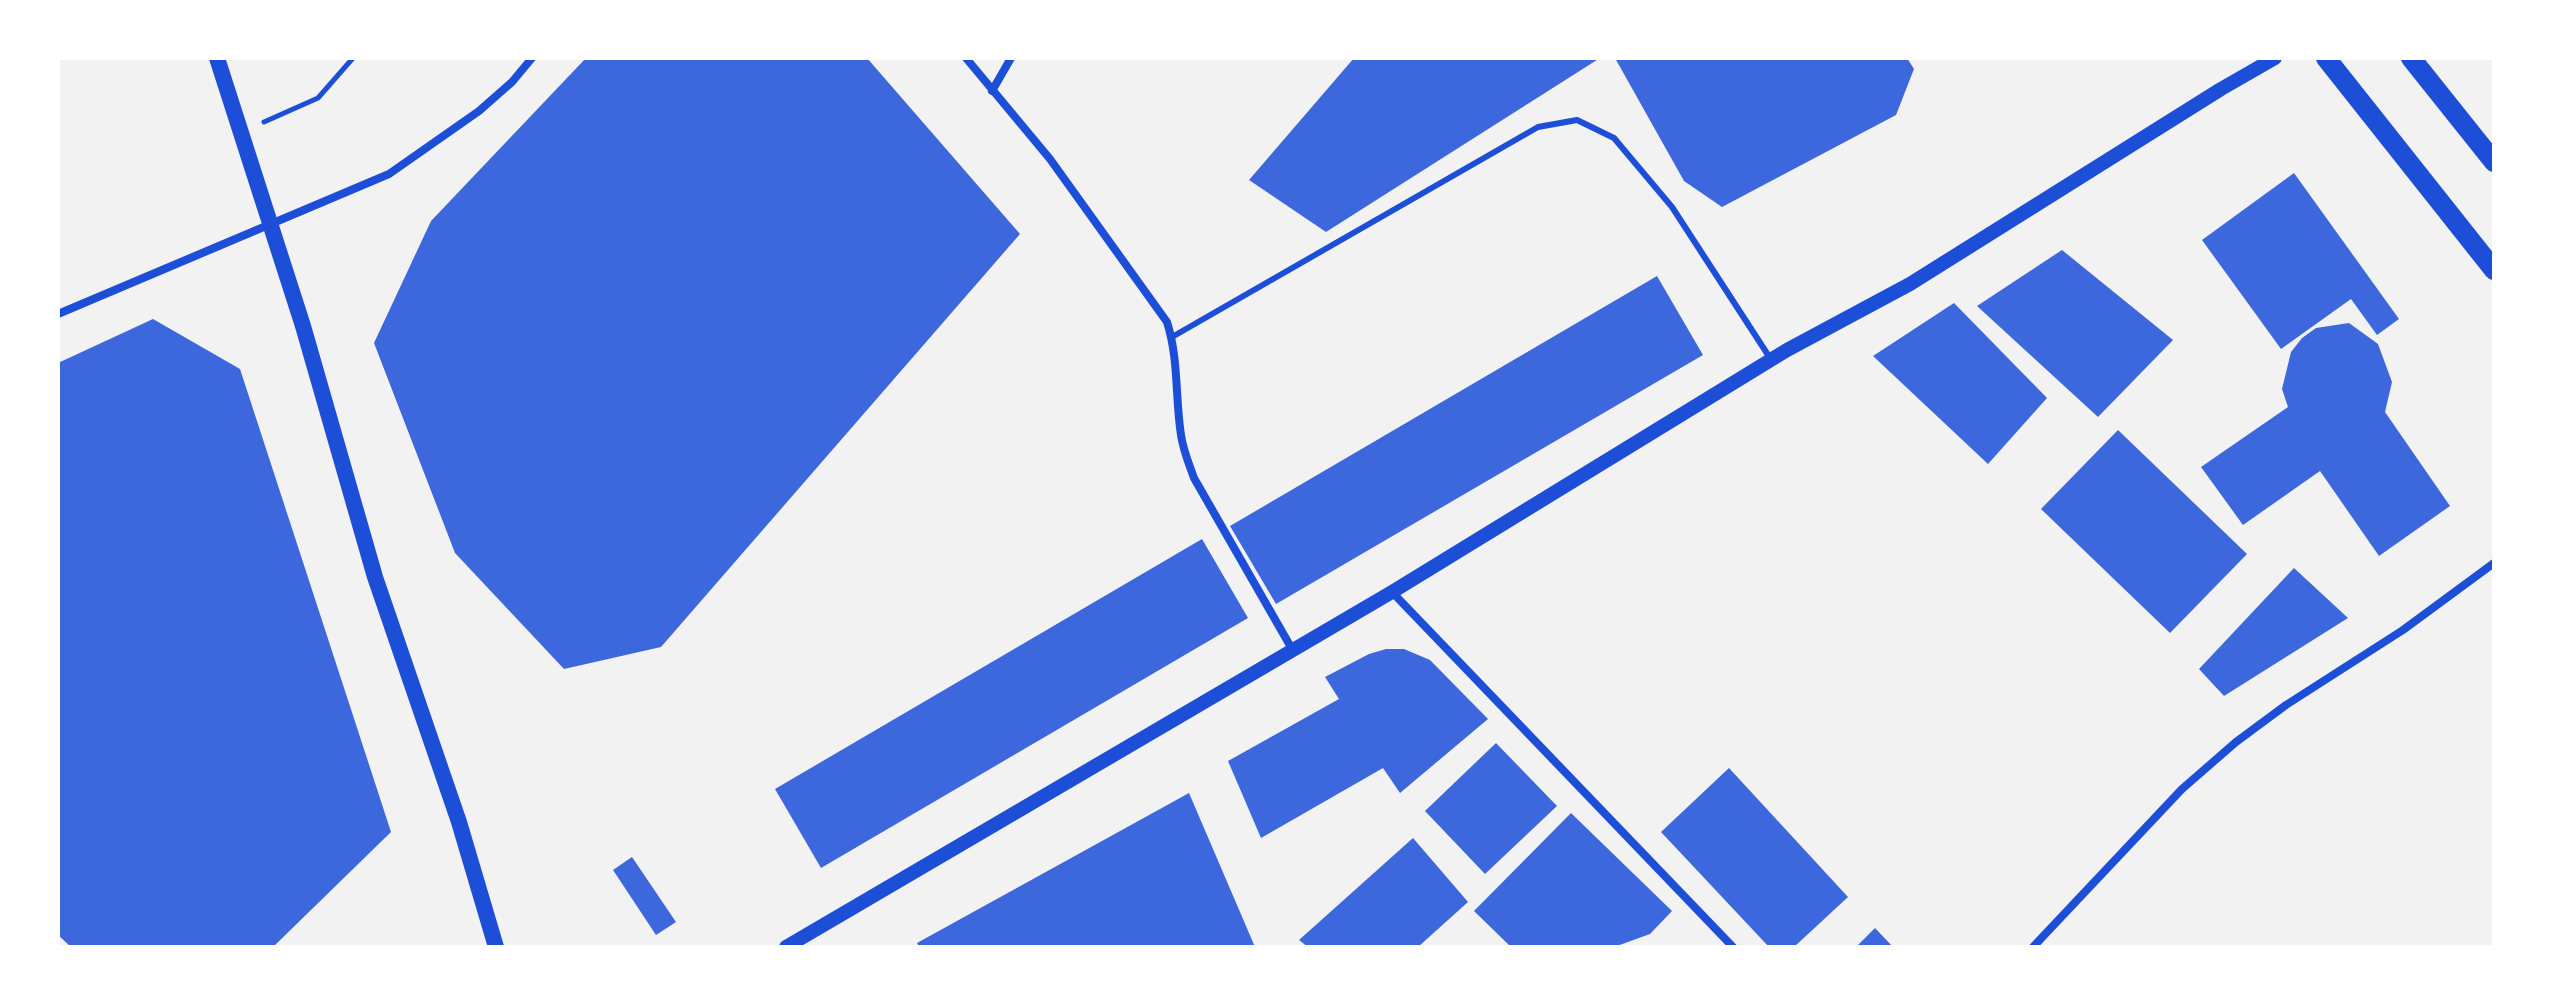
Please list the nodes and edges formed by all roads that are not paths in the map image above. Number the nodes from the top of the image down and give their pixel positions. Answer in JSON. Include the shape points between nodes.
{"nodes":[{"id":1,"x":217,"y":58,"type":"edge"},
{"id":2,"x":532,"y":58,"type":"edge"},
{"id":3,"x":966,"y":58,"type":"edge"},
{"id":4,"x":1011,"y":58,"type":"edge"},
{"id":5,"x":2275,"y":58,"type":"edge"},
{"id":6,"x":2326,"y":58,"type":"edge"},
{"id":7,"x":2411,"y":58,"type":"edge"},
{"id":8,"x":992,"y":91,"type":"junction"},
{"id":9,"x":2494,"y":162,"type":"edge"},
{"id":10,"x":271,"y":223,"type":"junction"},
{"id":11,"x":2494,"y":270,"type":"edge"},
{"id":12,"x":58,"y":314,"type":"edge"},
{"id":13,"x":1172,"y":337,"type":"junction"},
{"id":14,"x":1771,"y":360,"type":"junction"},
{"id":15,"x":2494,"y":563,"type":"edge"},
{"id":16,"x":1392,"y":592,"type":"junction"},
{"id":17,"x":1292,"y":649,"type":"junction"},
{"id":18,"x":496,"y":947,"type":"edge"},
{"id":19,"x":786,"y":947,"type":"edge"},
{"id":20,"x":1733,"y":947,"type":"edge"},
{"id":21,"x":2033,"y":947,"type":"edge"}],
"edges":[{"from":1,"to":10,"type":"main road"},
{"from":2,"to":10,"type":"street","via":[[488,104],[406,164]]},
{"from":3,"to":8,"type":"street"},
{"from":4,"to":8,"type":"street"},
{"from":5,"to":14,"type":"street","via":[[1910,284]]},
{"from":6,"to":11,"type":"main road"},
{"from":7,"to":9,"type":"main road"},
{"from":8,"to":13,"type":"street","via":[[1050,159],[1167,322]]},
{"from":10,"to":12,"type":"street"},
{"from":10,"to":18,"type":"main road","via":[[375,577]]},
{"from":13,"to":14,"type":"lane","via":[[1538,127],[1577,120],[1614,138],[1672,207]]},
{"from":13,"to":17,"type":"street","via":[[1180,433],[1189,466]]},
{"from":14,"to":16,"type":"street"},
{"from":15,"to":21,"type":"street","via":[[2236,742],[2182,789]]},
{"from":16,"to":17,"type":"street"},
{"from":16,"to":20,"type":"street"},
{"from":17,"to":19,"type":"street"}]}
